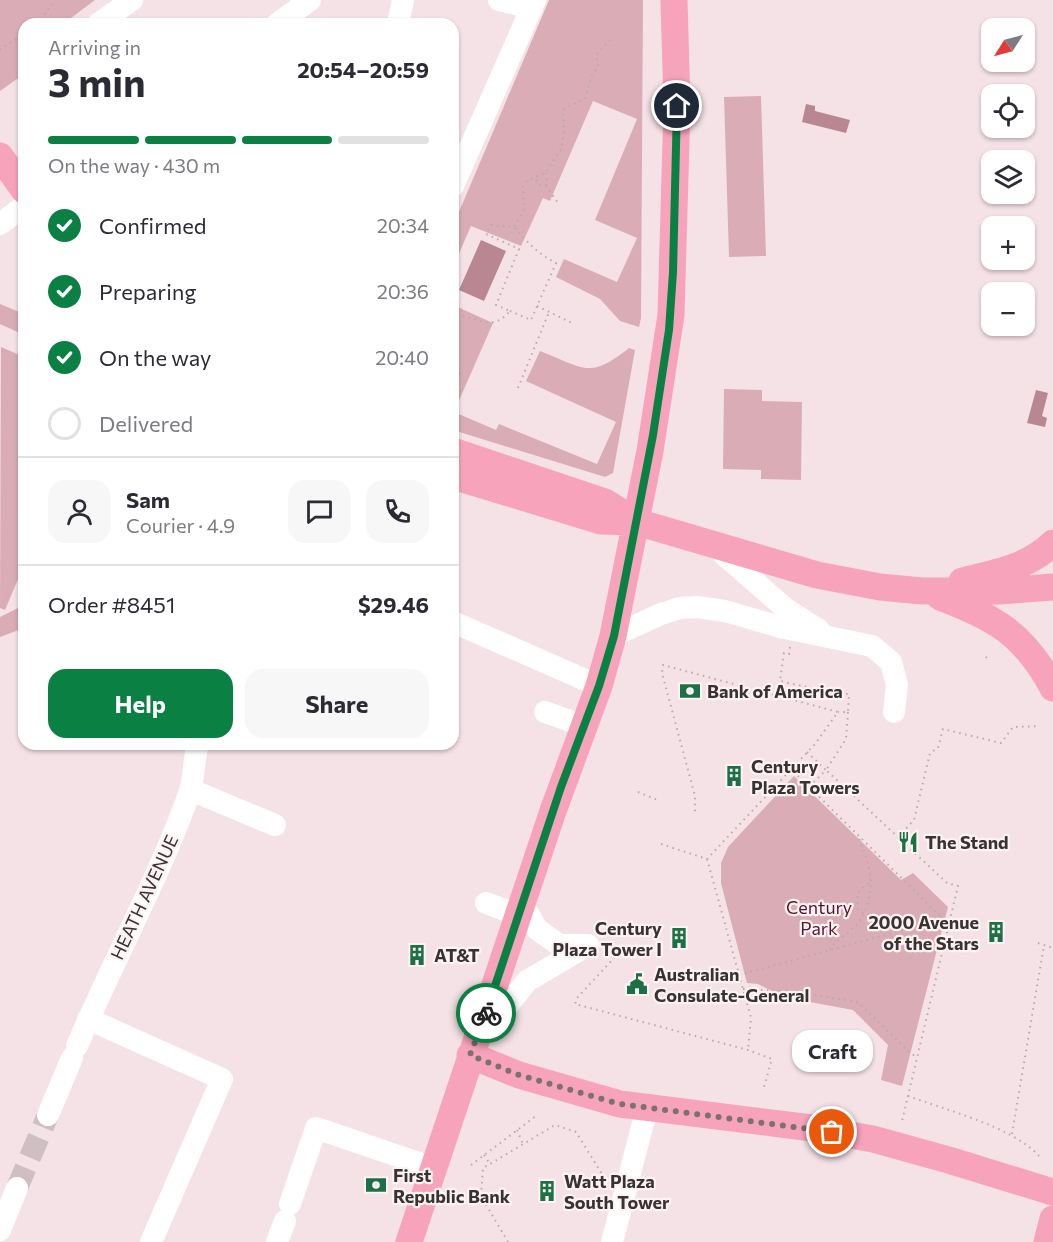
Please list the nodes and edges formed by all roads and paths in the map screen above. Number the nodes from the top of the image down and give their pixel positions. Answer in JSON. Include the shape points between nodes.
{"nodes":[{"id":1,"x":56,"y":0,"type":"edge"},
{"id":2,"x":132,"y":0,"type":"edge"},
{"id":3,"x":310,"y":0,"type":"edge"},
{"id":4,"x":403,"y":0,"type":"edge"},
{"id":5,"x":499,"y":0,"type":"edge"},
{"id":6,"x":674,"y":0,"type":"edge"},
{"id":7,"x":533,"y":4,"type":"edge"},
{"id":8,"x":42,"y":18,"type":"edge"},
{"id":9,"x":106,"y":18,"type":"edge"},
{"id":10,"x":285,"y":18,"type":"edge"},
{"id":11,"x":399,"y":18,"type":"edge"},
{"id":12,"x":18,"y":37,"type":"edge"},
{"id":13,"x":609,"y":40,"type":"dead end"},
{"id":14,"x":0,"y":50,"type":"edge"},
{"id":15,"x":0,"y":156,"type":"edge"},
{"id":16,"x":459,"y":172,"type":"edge"},
{"id":17,"x":546,"y":172,"type":"junction"},
{"id":18,"x":534,"y":178,"type":"junction"},
{"id":19,"x":18,"y":182,"type":"edge"},
{"id":20,"x":546,"y":186,"type":"junction"},
{"id":21,"x":558,"y":203,"type":"dead end"},
{"id":22,"x":18,"y":210,"type":"edge"},
{"id":23,"x":0,"y":224,"type":"edge"},
{"id":24,"x":514,"y":227,"type":"junction"},
{"id":25,"x":537,"y":306,"type":"junction"},
{"id":26,"x":510,"y":311,"type":"junction"},
{"id":27,"x":549,"y":312,"type":"junction"},
{"id":28,"x":459,"y":317,"type":"edge"},
{"id":29,"x":574,"y":324,"type":"dead end"},
{"id":30,"x":518,"y":388,"type":"dead end"},
{"id":31,"x":459,"y":453,"type":"edge"},
{"id":32,"x":459,"y":478,"type":"edge"},
{"id":33,"x":637,"y":522,"type":"junction"},
{"id":34,"x":1053,"y":543,"type":"edge"},
{"id":35,"x":713,"y":545,"type":"junction"},
{"id":36,"x":1053,"y":587,"type":"edge"},
{"id":37,"x":922,"y":591,"type":"junction"},
{"id":38,"x":459,"y":625,"type":"edge"},
{"id":39,"x":826,"y":635,"type":"junction"},
{"id":40,"x":614,"y":636,"type":"junction"},
{"id":41,"x":790,"y":649,"type":"dead end"},
{"id":42,"x":988,"y":654,"type":"dead end"},
{"id":43,"x":986,"y":658,"type":"dead end"},
{"id":44,"x":599,"y":686,"type":"junction"},
{"id":45,"x":1053,"y":687,"type":"edge"},
{"id":46,"x":545,"y":712,"type":"dead end"},
{"id":47,"x":838,"y":712,"type":"junction"},
{"id":48,"x":849,"y":712,"type":"junction"},
{"id":49,"x":894,"y":712,"type":"dead end"},
{"id":50,"x":584,"y":726,"type":"junction"},
{"id":51,"x":1040,"y":726,"type":"dead end"},
{"id":52,"x":196,"y":750,"type":"edge"},
{"id":53,"x":807,"y":752,"type":"junction"},
{"id":54,"x":791,"y":769,"type":"junction"},
{"id":55,"x":826,"y":770,"type":"junction"},
{"id":56,"x":809,"y":787,"type":"junction"},
{"id":57,"x":191,"y":790,"type":"junction"},
{"id":58,"x":638,"y":792,"type":"dead end"},
{"id":59,"x":660,"y":801,"type":"dead end"},
{"id":60,"x":695,"y":814,"type":"dead end"},
{"id":61,"x":275,"y":825,"type":"dead end"},
{"id":62,"x":859,"y":837,"type":"junction"},
{"id":63,"x":898,"y":837,"type":"junction"},
{"id":64,"x":661,"y":844,"type":"dead end"},
{"id":65,"x":707,"y":859,"type":"junction"},
{"id":66,"x":871,"y":881,"type":"junction"},
{"id":67,"x":486,"y":903,"type":"dead end"},
{"id":68,"x":520,"y":909,"type":"junction"},
{"id":69,"x":863,"y":913,"type":"junction"},
{"id":70,"x":943,"y":919,"type":"junction"},
{"id":71,"x":951,"y":921,"type":"junction"},
{"id":72,"x":1038,"y":943,"type":"dead end"},
{"id":73,"x":1044,"y":945,"type":"junction"},
{"id":74,"x":1053,"y":948,"type":"edge"},
{"id":75,"x":830,"y":950,"type":"junction"},
{"id":76,"x":616,"y":951,"type":"dead end"},
{"id":77,"x":739,"y":975,"type":"junction"},
{"id":78,"x":743,"y":989,"type":"junction"},
{"id":79,"x":88,"y":1019,"type":"junction"},
{"id":80,"x":475,"y":1043,"type":"junction"},
{"id":81,"x":748,"y":1050,"type":"junction"},
{"id":82,"x":917,"y":1055,"type":"junction"},
{"id":83,"x":763,"y":1090,"type":"dead end"},
{"id":84,"x":908,"y":1096,"type":"junction"},
{"id":85,"x":646,"y":1108,"type":"junction"},
{"id":86,"x":48,"y":1115,"type":"tunnel mouth"},
{"id":87,"x":536,"y":1116,"type":"dead end"},
{"id":88,"x":902,"y":1121,"type":"dead end"},
{"id":89,"x":517,"y":1130,"type":"junction"},
{"id":90,"x":1012,"y":1134,"type":"junction"},
{"id":91,"x":523,"y":1144,"type":"junction"},
{"id":92,"x":483,"y":1155,"type":"junction"},
{"id":93,"x":1039,"y":1156,"type":"dead end"},
{"id":94,"x":490,"y":1164,"type":"junction"},
{"id":95,"x":471,"y":1165,"type":"dead end"},
{"id":96,"x":433,"y":1168,"type":"junction"},
{"id":97,"x":17,"y":1188,"type":"tunnel mouth"},
{"id":98,"x":1053,"y":1192,"type":"edge"},
{"id":99,"x":621,"y":1205,"type":"junction"},
{"id":100,"x":1053,"y":1219,"type":"edge"},
{"id":101,"x":284,"y":1222,"type":"edge"},
{"id":102,"x":0,"y":1230,"type":"edge"},
{"id":103,"x":151,"y":1242,"type":"edge"},
{"id":104,"x":409,"y":1242,"type":"edge"},
{"id":105,"x":508,"y":1242,"type":"edge"},
{"id":106,"x":612,"y":1242,"type":"edge"},
{"id":107,"x":1047,"y":1242,"type":"edge"}],
"edges":[{"from":1,"to":8,"type":"path"},
{"from":2,"to":9,"type":"street"},
{"from":3,"to":10,"type":"street"},
{"from":4,"to":11,"type":"street"},
{"from":5,"to":7,"type":"street"},
{"from":6,"to":33,"type":"main road","via":[[677,106],[671,315]]},
{"from":7,"to":16,"type":"street"},
{"from":12,"to":14,"type":"path"},
{"from":13,"to":17,"type":"path","via":[[596,55],[598,66],[585,99],[563,111],[561,149]]},
{"from":15,"to":19,"type":"main road"},
{"from":17,"to":18,"type":"path"},
{"from":17,"to":20,"type":"path"},
{"from":18,"to":20,"type":"path"},
{"from":18,"to":24,"type":"path","via":[[523,186],[524,211]]},
{"from":20,"to":21,"type":"path"},
{"from":22,"to":23,"type":"street"},
{"from":24,"to":25,"type":"path","via":[[541,256],[556,263]]},
{"from":24,"to":26,"type":"path","via":[[491,225],[486,234],[519,249],[496,304]]},
{"from":25,"to":26,"type":"path","via":[[531,320]]},
{"from":25,"to":27,"type":"path"},
{"from":26,"to":28,"type":"path","via":[[493,322]]},
{"from":27,"to":29,"type":"path"},
{"from":27,"to":30,"type":"path"},
{"from":31,"to":33,"type":"main road","via":[[605,502]]},
{"from":32,"to":33,"type":"main road","via":[[601,521]]},
{"from":33,"to":35,"type":"main road"},
{"from":33,"to":40,"type":"main road"},
{"from":34,"to":37,"type":"main road","via":[[1042,554],[1010,570]]},
{"from":35,"to":37,"type":"main road","via":[[838,579]]},
{"from":35,"to":39,"type":"street","via":[[786,609]]},
{"from":36,"to":37,"type":"main road"},
{"from":37,"to":45,"type":"main road","via":[[970,609],[1008,630],[1032,654]]},
{"from":38,"to":44,"type":"street"},
{"from":39,"to":40,"type":"street","via":[[697,607],[680,608]]},
{"from":39,"to":49,"type":"street","via":[[872,646],[891,662],[897,685]]},
{"from":40,"to":44,"type":"main road"},
{"from":41,"to":48,"type":"path","via":[[789,654],[784,653],[780,681],[849,694]]},
{"from":42,"to":43,"type":"path"},
{"from":44,"to":50,"type":"main road"},
{"from":46,"to":50,"type":"street"},
{"from":47,"to":48,"type":"path"},
{"from":47,"to":53,"type":"path"},
{"from":47,"to":60,"type":"path","via":[[663,665],[695,796]]},
{"from":48,"to":55,"type":"path","via":[[846,739]]},
{"from":50,"to":68,"type":"main road"},
{"from":51,"to":63,"type":"path","via":[[1014,727],[1001,743],[943,729],[938,747],[930,753],[914,820]]},
{"from":52,"to":57,"type":"street","name":"HEATH AVENUE"},
{"from":53,"to":54,"type":"path"},
{"from":53,"to":55,"type":"path"},
{"from":54,"to":56,"type":"path"},
{"from":54,"to":65,"type":"path"},
{"from":55,"to":56,"type":"path"},
{"from":55,"to":63,"type":"path"},
{"from":56,"to":62,"type":"path"},
{"from":57,"to":61,"type":"street"},
{"from":57,"to":79,"type":"street","name":"HEATH AVENUE"},
{"from":58,"to":59,"type":"path"},
{"from":62,"to":66,"type":"path"},
{"from":62,"to":70,"type":"path"},
{"from":63,"to":71,"type":"path","via":[[947,883],[958,886]]},
{"from":64,"to":65,"type":"path"},
{"from":65,"to":77,"type":"path"},
{"from":66,"to":69,"type":"path"},
{"from":66,"to":69,"type":"path","via":[[858,892],[857,908]]},
{"from":67,"to":68,"type":"street"},
{"from":68,"to":80,"type":"main road"},
{"from":68,"to":80,"type":"street","via":[[537,929],[559,945],[588,945],[527,981]]},
{"from":69,"to":75,"type":"path"},
{"from":70,"to":71,"type":"path"},
{"from":70,"to":75,"type":"path"},
{"from":71,"to":82,"type":"path"},
{"from":72,"to":73,"type":"path"},
{"from":73,"to":74,"type":"path"},
{"from":73,"to":90,"type":"path"},
{"from":75,"to":77,"type":"path"},
{"from":76,"to":81,"type":"path","via":[[575,1004]]},
{"from":77,"to":78,"type":"path"},
{"from":78,"to":81,"type":"path","via":[[751,1018]]},
{"from":78,"to":82,"type":"path","via":[[853,1001]]},
{"from":79,"to":86,"type":"street","name":"HEATH AVENUE"},
{"from":79,"to":103,"type":"street","via":[[222,1079]]},
{"from":80,"to":85,"type":"main road","via":[[519,1075]]},
{"from":80,"to":96,"type":"main road"},
{"from":81,"to":83,"type":"path","via":[[772,1059]]},
{"from":82,"to":84,"type":"path"},
{"from":84,"to":88,"type":"path"},
{"from":84,"to":90,"type":"path"},
{"from":85,"to":98,"type":"main road","via":[[873,1139]]},
{"from":85,"to":99,"type":"street"},
{"from":87,"to":89,"type":"path"},
{"from":89,"to":91,"type":"path"},
{"from":89,"to":92,"type":"path"},
{"from":90,"to":93,"type":"path"},
{"from":91,"to":94,"type":"path"},
{"from":91,"to":99,"type":"path","via":[[555,1125],[576,1132]]},
{"from":92,"to":94,"type":"path"},
{"from":92,"to":95,"type":"path"},
{"from":94,"to":105,"type":"path","via":[[483,1168],[481,1196]]},
{"from":96,"to":101,"type":"street","via":[[316,1128]]},
{"from":96,"to":104,"type":"main road"},
{"from":97,"to":102,"type":"street"},
{"from":99,"to":106,"type":"street"},
{"from":100,"to":107,"type":"main road"}]}
